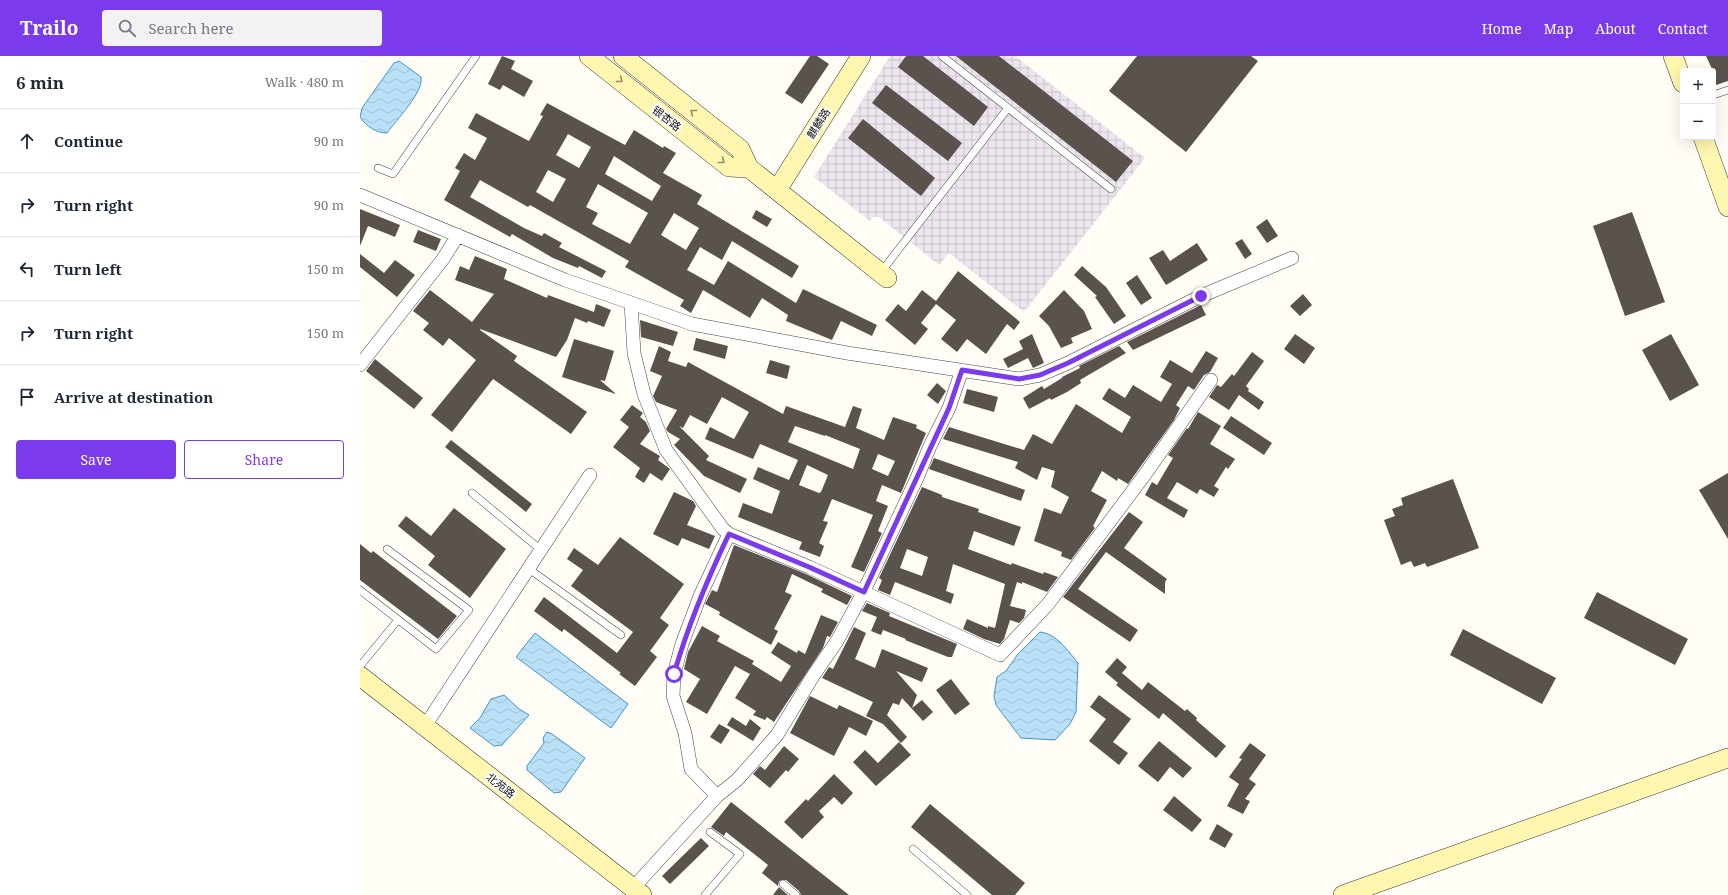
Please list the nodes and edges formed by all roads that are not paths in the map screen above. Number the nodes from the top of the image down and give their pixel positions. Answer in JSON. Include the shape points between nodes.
{"nodes":[{"id":1,"x":476,"y":56,"type":"edge"},
{"id":2,"x":589,"y":56,"type":"edge"},
{"id":3,"x":623,"y":56,"type":"edge"},
{"id":4,"x":861,"y":56,"type":"edge"},
{"id":5,"x":942,"y":56,"type":"edge"},
{"id":6,"x":1673,"y":56,"type":"edge"},
{"id":7,"x":1680,"y":74,"type":"edge"},
{"id":8,"x":1728,"y":90,"type":"edge"},
{"id":9,"x":1716,"y":95,"type":"edge"},
{"id":10,"x":1008,"y":108,"type":"junction"},
{"id":11,"x":1704,"y":140,"type":"edge"},
{"id":12,"x":378,"y":168,"type":"dead end"},
{"id":13,"x":749,"y":168,"type":"junction"},
{"id":14,"x":1111,"y":189,"type":"dead end"},
{"id":15,"x":776,"y":190,"type":"junction"},
{"id":16,"x":360,"y":195,"type":"edge"},
{"id":17,"x":1728,"y":207,"type":"edge"},
{"id":18,"x":458,"y":235,"type":"junction"},
{"id":19,"x":1292,"y":258,"type":"dead end"},
{"id":20,"x":884,"y":275,"type":"joint"},
{"id":21,"x":631,"y":303,"type":"junction"},
{"id":22,"x":360,"y":365,"type":"edge"},
{"id":23,"x":962,"y":370,"type":"junction"},
{"id":24,"x":1211,"y":380,"type":"dead end"},
{"id":25,"x":590,"y":475,"type":"dead end"},
{"id":26,"x":472,"y":493,"type":"dead end"},
{"id":27,"x":729,"y":534,"type":"junction"},
{"id":28,"x":387,"y":549,"type":"dead end"},
{"id":29,"x":541,"y":550,"type":"junction"},
{"id":30,"x":529,"y":569,"type":"junction"},
{"id":31,"x":360,"y":590,"type":"edge"},
{"id":32,"x":864,"y":592,"type":"junction"},
{"id":33,"x":398,"y":620,"type":"junction"},
{"id":34,"x":621,"y":635,"type":"dead end"},
{"id":35,"x":360,"y":666,"type":"edge"},
{"id":36,"x":360,"y":676,"type":"edge"},
{"id":37,"x":425,"y":726,"type":"junction"},
{"id":38,"x":1728,"y":758,"type":"edge"},
{"id":39,"x":717,"y":796,"type":"junction"},
{"id":40,"x":710,"y":832,"type":"dead end"},
{"id":41,"x":913,"y":848,"type":"dead end"},
{"id":42,"x":783,"y":884,"type":"dead end"},
{"id":43,"x":638,"y":892,"type":"edge"},
{"id":44,"x":704,"y":895,"type":"edge"},
{"id":45,"x":796,"y":895,"type":"edge"},
{"id":46,"x":967,"y":895,"type":"edge"},
{"id":47,"x":1343,"y":895,"type":"edge"}],
"edges":[{"from":1,"to":12,"type":"lane","via":[[393,174]]},
{"from":2,"to":13,"type":"street","name":"银杏路","one_way":true,"via":[[730,167]]},
{"from":13,"to":3,"type":"street","name":"银杏路","one_way":true,"via":[[740,149]]},
{"from":4,"to":15,"type":"street","name":"麒麟路"},
{"from":5,"to":10,"type":"lane"},
{"from":6,"to":7,"type":"street"},
{"from":8,"to":9,"type":"lane"},
{"from":10,"to":14,"type":"lane"},
{"from":10,"to":20,"type":"lane"},
{"from":11,"to":17,"type":"street"},
{"from":13,"to":15,"type":"street","name":"银杏路"},
{"from":15,"to":20,"type":"street","name":"银杏路"},
{"from":16,"to":18,"type":"street"},
{"from":18,"to":21,"type":"street","via":[[565,280]]},
{"from":18,"to":22,"type":"street","via":[[444,259]]},
{"from":19,"to":23,"type":"street","via":[[1201,296],[1040,375],[1019,379]]},
{"from":21,"to":23,"type":"street","via":[[692,324],[847,353]]},
{"from":21,"to":27,"type":"street","via":[[634,353],[644,394],[666,450]]},
{"from":23,"to":32,"type":"street","via":[[949,408]]},
{"from":24,"to":32,"type":"street","via":[[1146,473],[1048,604],[1000,655]]},
{"from":25,"to":29,"type":"street"},
{"from":26,"to":29,"type":"lane"},
{"from":27,"to":32,"type":"street"},
{"from":27,"to":39,"type":"street","via":[[700,596],[674,674],[673,696],[685,733],[691,770]]},
{"from":28,"to":33,"type":"lane","via":[[469,610],[436,649]]},
{"from":29,"to":30,"type":"street"},
{"from":30,"to":34,"type":"lane"},
{"from":30,"to":37,"type":"street"},
{"from":31,"to":33,"type":"lane"},
{"from":32,"to":39,"type":"street","via":[[837,641],[777,736],[737,780]]},
{"from":33,"to":35,"type":"lane"},
{"from":36,"to":37,"type":"street","name":"北苑路"},
{"from":37,"to":43,"type":"street","name":"北苑路"},
{"from":38,"to":47,"type":"street"},
{"from":39,"to":43,"type":"street"},
{"from":40,"to":44,"type":"lane","via":[[740,854]]},
{"from":41,"to":46,"type":"lane"},
{"from":42,"to":45,"type":"lane"}]}
